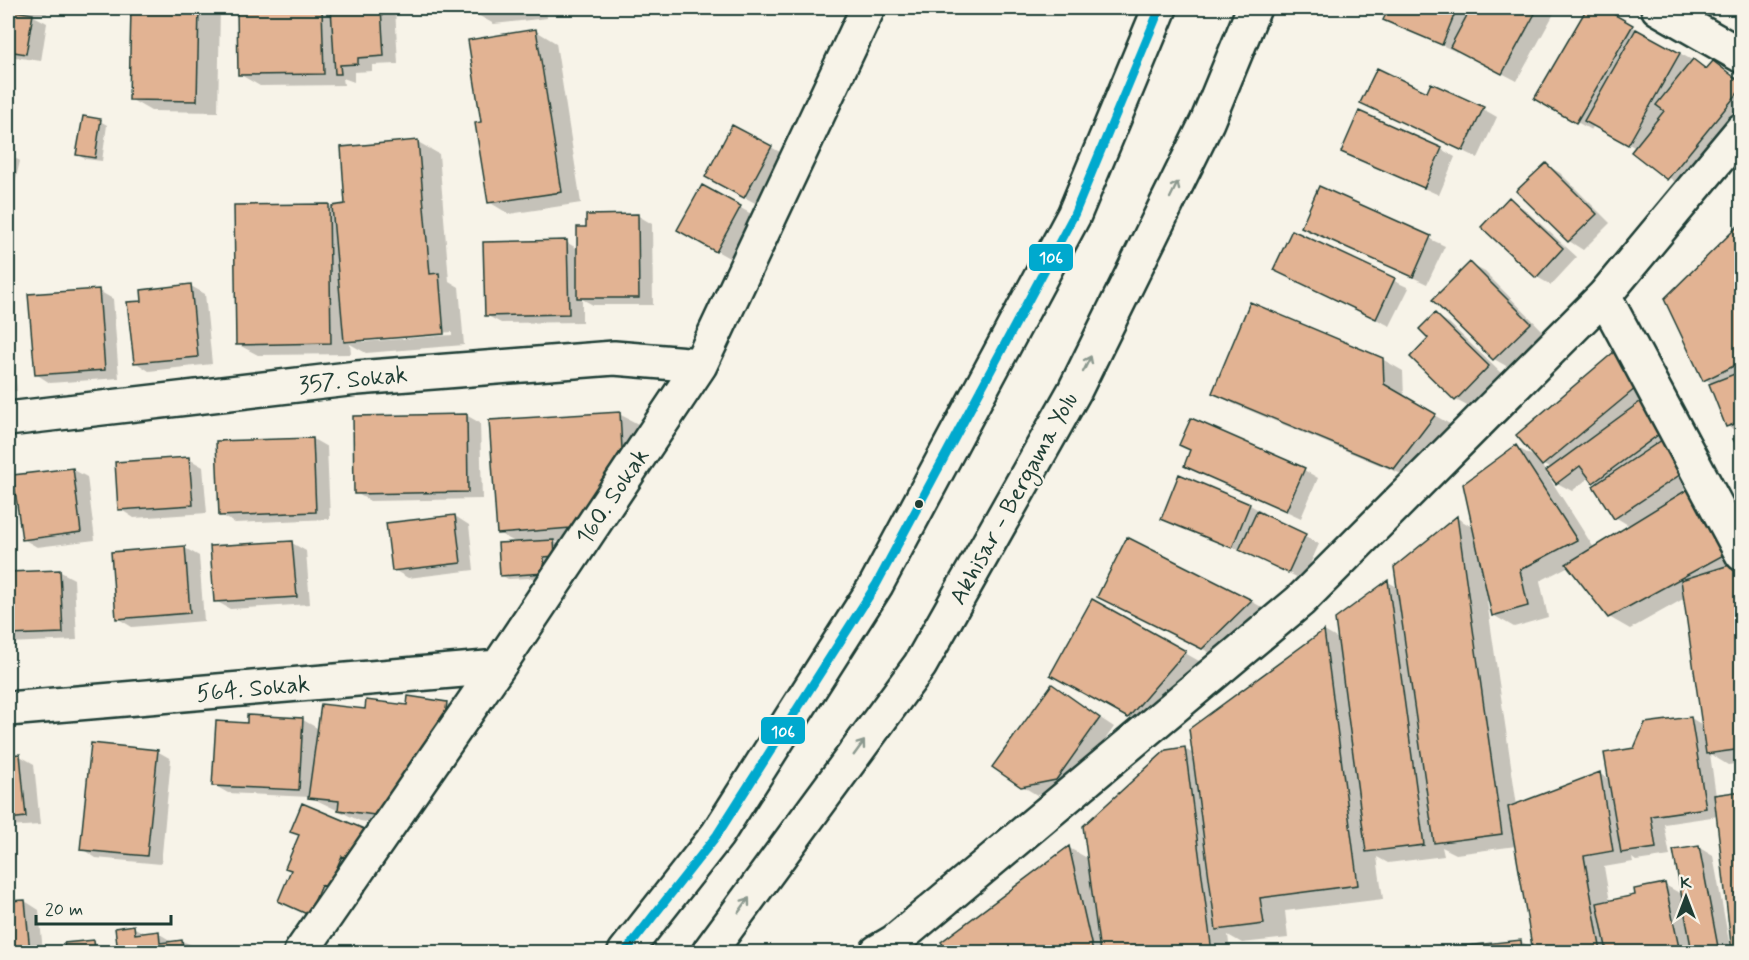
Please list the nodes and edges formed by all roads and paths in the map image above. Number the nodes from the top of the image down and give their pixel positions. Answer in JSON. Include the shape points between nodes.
{"nodes":[{"id":1,"x":868,"y":8,"type":"edge"},
{"id":2,"x":1160,"y":8,"type":"edge"},
{"id":3,"x":1254,"y":8,"type":"edge"},
{"id":4,"x":1658,"y":8,"type":"edge"},
{"id":5,"x":1742,"y":56,"type":"edge"},
{"id":6,"x":1742,"y":130,"type":"edge"},
{"id":7,"x":1604,"y":297,"type":"junction"},
{"id":8,"x":700,"y":365,"type":"junction"},
{"id":9,"x":8,"y":419,"type":"edge"},
{"id":10,"x":1742,"y":554,"type":"edge"},
{"id":11,"x":498,"y":667,"type":"junction"},
{"id":12,"x":8,"y":709,"type":"edge"},
{"id":13,"x":891,"y":949,"type":"edge"},
{"id":14,"x":301,"y":952,"type":"edge"},
{"id":15,"x":625,"y":952,"type":"edge"},
{"id":16,"x":710,"y":952,"type":"edge"}],
"edges":[{"from":1,"to":8,"type":"street","name":"160. Sokak"},
{"from":2,"to":15,"type":"street","via":[[1074,215],[876,585],[717,835]]},
{"from":16,"to":3,"type":"street","name":"Akhisar - Bergama Yolu","one_way":true,"via":[[920,665],[1075,390],[1208,122]]},
{"from":4,"to":5,"type":"street"},
{"from":6,"to":7,"type":"street"},
{"from":7,"to":10,"type":"street"},
{"from":7,"to":13,"type":"street","via":[[1299,601]]},
{"from":8,"to":9,"type":"street","name":"357. Sokak","via":[[614,358],[357,378]]},
{"from":8,"to":11,"type":"street","name":"160. Sokak"},
{"from":11,"to":12,"type":"street","name":"564. Sokak"},
{"from":11,"to":14,"type":"street","name":"160. Sokak"}]}
